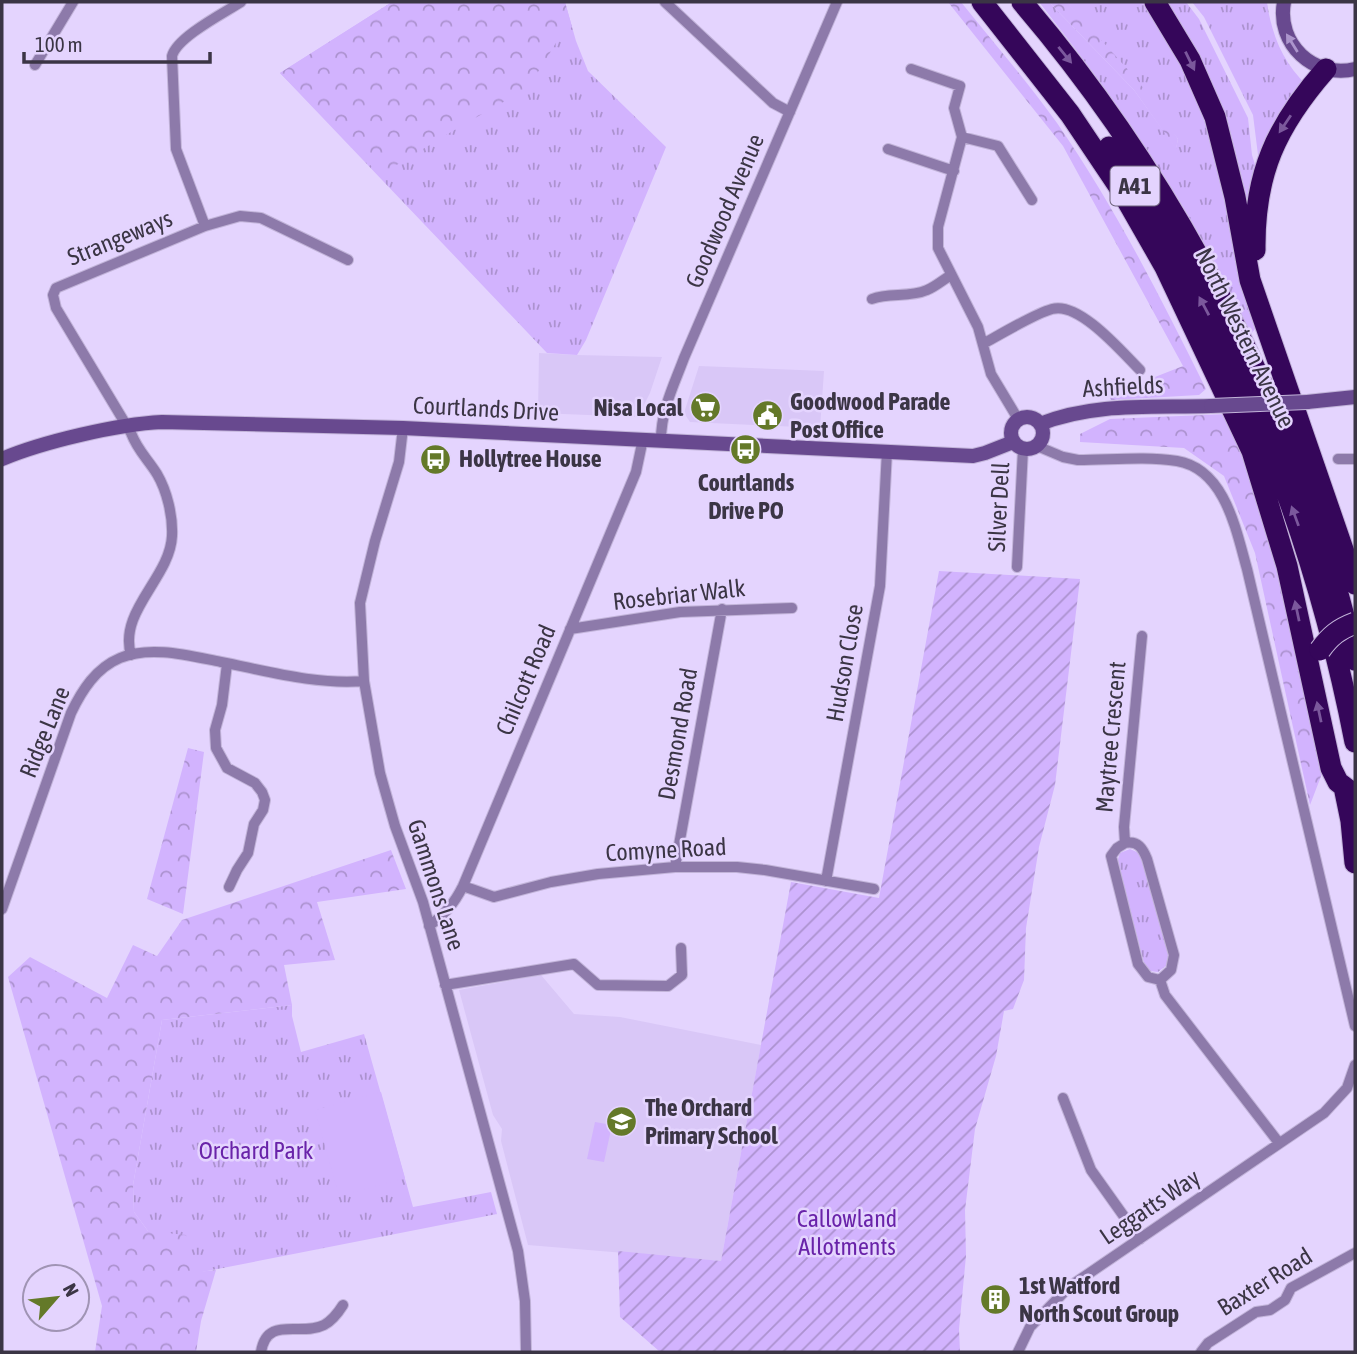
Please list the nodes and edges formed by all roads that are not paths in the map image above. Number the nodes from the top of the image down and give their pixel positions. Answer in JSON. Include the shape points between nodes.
{"nodes":[{"id":1,"x":73,"y":2,"type":"edge"},
{"id":2,"x":241,"y":2,"type":"edge"},
{"id":3,"x":665,"y":2,"type":"edge"},
{"id":4,"x":837,"y":2,"type":"edge"},
{"id":5,"x":982,"y":2,"type":"edge"},
{"id":6,"x":998,"y":2,"type":"edge"},
{"id":7,"x":1022,"y":2,"type":"edge"},
{"id":8,"x":1155,"y":2,"type":"edge"},
{"id":9,"x":1284,"y":2,"type":"edge"},
{"id":10,"x":35,"y":65,"type":"dead end"},
{"id":11,"x":911,"y":69,"type":"dead end"},
{"id":12,"x":1326,"y":69,"type":"junction"},
{"id":13,"x":1355,"y":69,"type":"edge"},
{"id":14,"x":790,"y":112,"type":"junction"},
{"id":15,"x":962,"y":137,"type":"junction"},
{"id":16,"x":888,"y":149,"type":"dead end"},
{"id":17,"x":954,"y":171,"type":"junction"},
{"id":18,"x":1032,"y":200,"type":"dead end"},
{"id":19,"x":205,"y":226,"type":"junction"},
{"id":20,"x":348,"y":260,"type":"dead end"},
{"id":21,"x":951,"y":275,"type":"junction"},
{"id":22,"x":872,"y":299,"type":"dead end"},
{"id":23,"x":1266,"y":328,"type":"junction"},
{"id":24,"x":983,"y":344,"type":"junction"},
{"id":25,"x":1140,"y":370,"type":"dead end"},
{"id":26,"x":1355,"y":397,"type":"edge"},
{"id":27,"x":1018,"y":419,"type":"junction"},
{"id":28,"x":1040,"y":424,"type":"junction"},
{"id":29,"x":127,"y":427,"type":"junction"},
{"id":30,"x":404,"y":428,"type":"junction"},
{"id":31,"x":643,"y":439,"type":"junction"},
{"id":32,"x":661,"y":440,"type":"junction"},
{"id":33,"x":1024,"y":446,"type":"junction"},
{"id":34,"x":887,"y":451,"type":"junction"},
{"id":35,"x":1338,"y":459,"type":"dead end"},
{"id":36,"x":1355,"y":459,"type":"edge"},
{"id":37,"x":2,"y":460,"type":"edge"},
{"id":38,"x":1017,"y":567,"type":"dead end"},
{"id":39,"x":1355,"y":584,"type":"edge"},
{"id":40,"x":792,"y":608,"type":"dead end"},
{"id":41,"x":722,"y":609,"type":"junction"},
{"id":42,"x":1355,"y":623,"type":"edge"},
{"id":43,"x":570,"y":629,"type":"junction"},
{"id":44,"x":1142,"y":636,"type":"dead end"},
{"id":45,"x":131,"y":655,"type":"junction"},
{"id":46,"x":1355,"y":660,"type":"edge"},
{"id":47,"x":228,"y":664,"type":"junction"},
{"id":48,"x":1312,"y":678,"type":"junction"},
{"id":49,"x":363,"y":681,"type":"junction"},
{"id":50,"x":1355,"y":742,"type":"edge"},
{"id":51,"x":1351,"y":792,"type":"edge"},
{"id":52,"x":1125,"y":843,"type":"junction"},
{"id":53,"x":1355,"y":863,"type":"edge"},
{"id":54,"x":675,"y":867,"type":"junction"},
{"id":55,"x":826,"y":881,"type":"junction"},
{"id":56,"x":463,"y":886,"type":"junction"},
{"id":57,"x":229,"y":887,"type":"dead end"},
{"id":58,"x":874,"y":889,"type":"dead end"},
{"id":59,"x":2,"y":909,"type":"edge"},
{"id":60,"x":429,"y":926,"type":"junction"},
{"id":61,"x":681,"y":948,"type":"dead end"},
{"id":62,"x":1160,"y":979,"type":"junction"},
{"id":63,"x":445,"y":985,"type":"junction"},
{"id":64,"x":1355,"y":1026,"type":"edge"},
{"id":65,"x":1355,"y":1065,"type":"edge"},
{"id":66,"x":1351,"y":1091,"type":"edge"},
{"id":67,"x":1063,"y":1098,"type":"dead end"},
{"id":68,"x":1279,"y":1143,"type":"junction"},
{"id":69,"x":1140,"y":1239,"type":"junction"},
{"id":70,"x":1355,"y":1253,"type":"edge"},
{"id":71,"x":343,"y":1305,"type":"dead end"},
{"id":72,"x":261,"y":1352,"type":"edge"},
{"id":73,"x":526,"y":1352,"type":"edge"},
{"id":74,"x":1018,"y":1352,"type":"edge"},
{"id":75,"x":1201,"y":1352,"type":"edge"}],
"edges":[{"from":1,"to":10,"type":"street"},
{"from":2,"to":19,"type":"street","via":[[185,38],[172,56],[176,149]]},
{"from":3,"to":14,"type":"street","via":[[773,103]]},
{"from":4,"to":14,"type":"street","name":"Goodwood Avenue"},
{"from":48,"to":5,"type":"highway","one_way":true,"via":[[1287,566],[1252,451],[1165,267],[1070,114]]},
{"from":50,"to":6,"type":"highway","name":"North Western Avenue","number":"A41","one_way":true,"via":[[1338,660],[1299,529],[1222,340],[1126,171],[1064,82]]},
{"from":7,"to":46,"type":"highway","name":"North Western Avenue","number":"A41","one_way":true,"via":[[1121,132],[1221,300],[1304,488]]},
{"from":8,"to":23,"type":"highway","one_way":true,"via":[[1190,60],[1215,117],[1236,197],[1250,280]]},
{"from":12,"to":9,"type":"street","one_way":true,"via":[[1307,61],[1292,46],[1284,26]]},
{"from":11,"to":15,"type":"street","via":[[960,86],[954,108]]},
{"from":12,"to":13,"type":"street"},
{"from":12,"to":23,"type":"highway","one_way":true,"via":[[1278,134],[1257,198],[1255,251]]},
{"from":14,"to":32,"type":"street","name":"Goodwood Avenue","via":[[666,405]]},
{"from":15,"to":17,"type":"street"},
{"from":15,"to":18,"type":"street","via":[[998,146]]},
{"from":16,"to":17,"type":"street"},
{"from":17,"to":21,"type":"street","via":[[938,227],[937,248]]},
{"from":19,"to":20,"type":"street","name":"Strangeways","via":[[250,215]]},
{"from":19,"to":29,"type":"street","name":"Strangeways","via":[[61,284],[54,291],[56,308]]},
{"from":21,"to":22,"type":"street","via":[[925,291]]},
{"from":21,"to":24,"type":"street"},
{"from":23,"to":39,"type":"highway"},
{"from":24,"to":25,"type":"street","via":[[1054,308],[1075,313],[1095,326]]},
{"from":24,"to":27,"type":"street","via":[[991,374]]},
{"from":26,"to":28,"type":"street","name":"Ashfields","bridge":true,"via":[[1098,409]]},
{"from":27,"to":28,"type":"street","via":[[1028,417]]},
{"from":27,"to":33,"type":"street","via":[[1011,427]]},
{"from":28,"to":33,"type":"street","via":[[1043,433]]},
{"from":29,"to":30,"type":"street","name":"Courtlands Drive","via":[[162,422]]},
{"from":29,"to":37,"type":"street","name":"Courtlands Drive"},
{"from":29,"to":45,"type":"street","via":[[160,481],[172,535],[169,551],[132,624]]},
{"from":30,"to":31,"type":"street","name":"Courtlands Drive"},
{"from":30,"to":49,"type":"street","name":"Gammons Lane","via":[[399,463],[360,603]]},
{"from":31,"to":32,"type":"street","name":"Courtlands Drive"},
{"from":31,"to":43,"type":"street","name":"Chilcott Road","via":[[640,461]]},
{"from":32,"to":34,"type":"street","name":"Courtlands Drive"},
{"from":33,"to":34,"type":"street","name":"Courtlands Drive","via":[[973,456]]},
{"from":33,"to":38,"type":"street","name":"Silver Dell"},
{"from":33,"to":64,"type":"street","via":[[1078,460],[1186,463],[1205,474],[1220,493],[1247,569]]},
{"from":34,"to":55,"type":"street","name":"Hudson Close","via":[[880,586]]},
{"from":35,"to":36,"type":"street"},
{"from":40,"to":41,"type":"street","name":"Rosebriar Walk"},
{"from":41,"to":43,"type":"street","name":"Rosebriar Walk"},
{"from":41,"to":54,"type":"street","name":"Desmond Road"},
{"from":42,"to":48,"type":"highway","bridge":true,"via":[[1328,638]]},
{"from":43,"to":56,"type":"street","name":"Chilcott Road"},
{"from":44,"to":52,"type":"street","name":"Maytree Crescent"},
{"from":45,"to":47,"type":"street","name":"Ridge Lane","via":[[161,653]]},
{"from":45,"to":59,"type":"street","name":"Ridge Lane","via":[[96,674],[76,702]]},
{"from":47,"to":49,"type":"street","name":"Ridge Lane","via":[[327,681]]},
{"from":47,"to":57,"type":"street","via":[[215,730],[216,748],[227,768],[255,783],[265,800],[248,853]]},
{"from":51,"to":48,"type":"highway","one_way":true,"via":[[1338,782],[1331,768]]},
{"from":49,"to":60,"type":"street","name":"Gammons Lane","via":[[383,784]]},
{"from":51,"to":53,"type":"highway"},
{"from":52,"to":62,"type":"street","name":"Maytree Crescent","via":[[1113,852],[1112,864],[1138,964],[1148,977]]},
{"from":52,"to":62,"type":"street","name":"Maytree Crescent","via":[[1137,844],[1147,859],[1174,955],[1171,971]]},
{"from":54,"to":55,"type":"street","name":"Comyne Road","via":[[765,870]]},
{"from":54,"to":56,"type":"street","name":"Comyne Road","via":[[586,876],[494,897]]},
{"from":55,"to":58,"type":"street","name":"Comyne Road"},
{"from":56,"to":60,"type":"street","name":"Chilcott Road","via":[[454,904]]},
{"from":60,"to":63,"type":"street","name":"Gammons Lane"},
{"from":61,"to":63,"type":"street","via":[[682,975],[668,986],[598,985],[574,964]]},
{"from":62,"to":68,"type":"street","name":"Maytree Crescent","via":[[1165,995]]},
{"from":63,"to":73,"type":"street","name":"Gammons Lane","via":[[519,1256]]},
{"from":65,"to":66,"type":"street"},
{"from":66,"to":68,"type":"street","name":"Leggatts Way"},
{"from":67,"to":69,"type":"street","via":[[1091,1170]]},
{"from":68,"to":69,"type":"street","name":"Leggatts Way"},
{"from":69,"to":74,"type":"street","name":"Leggatts Way","via":[[1069,1287],[1030,1327]]},
{"from":70,"to":75,"type":"street","name":"Baxter Road","via":[[1291,1288],[1270,1310],[1256,1312]]},
{"from":71,"to":72,"type":"street","via":[[320,1327],[269,1334]]}]}
